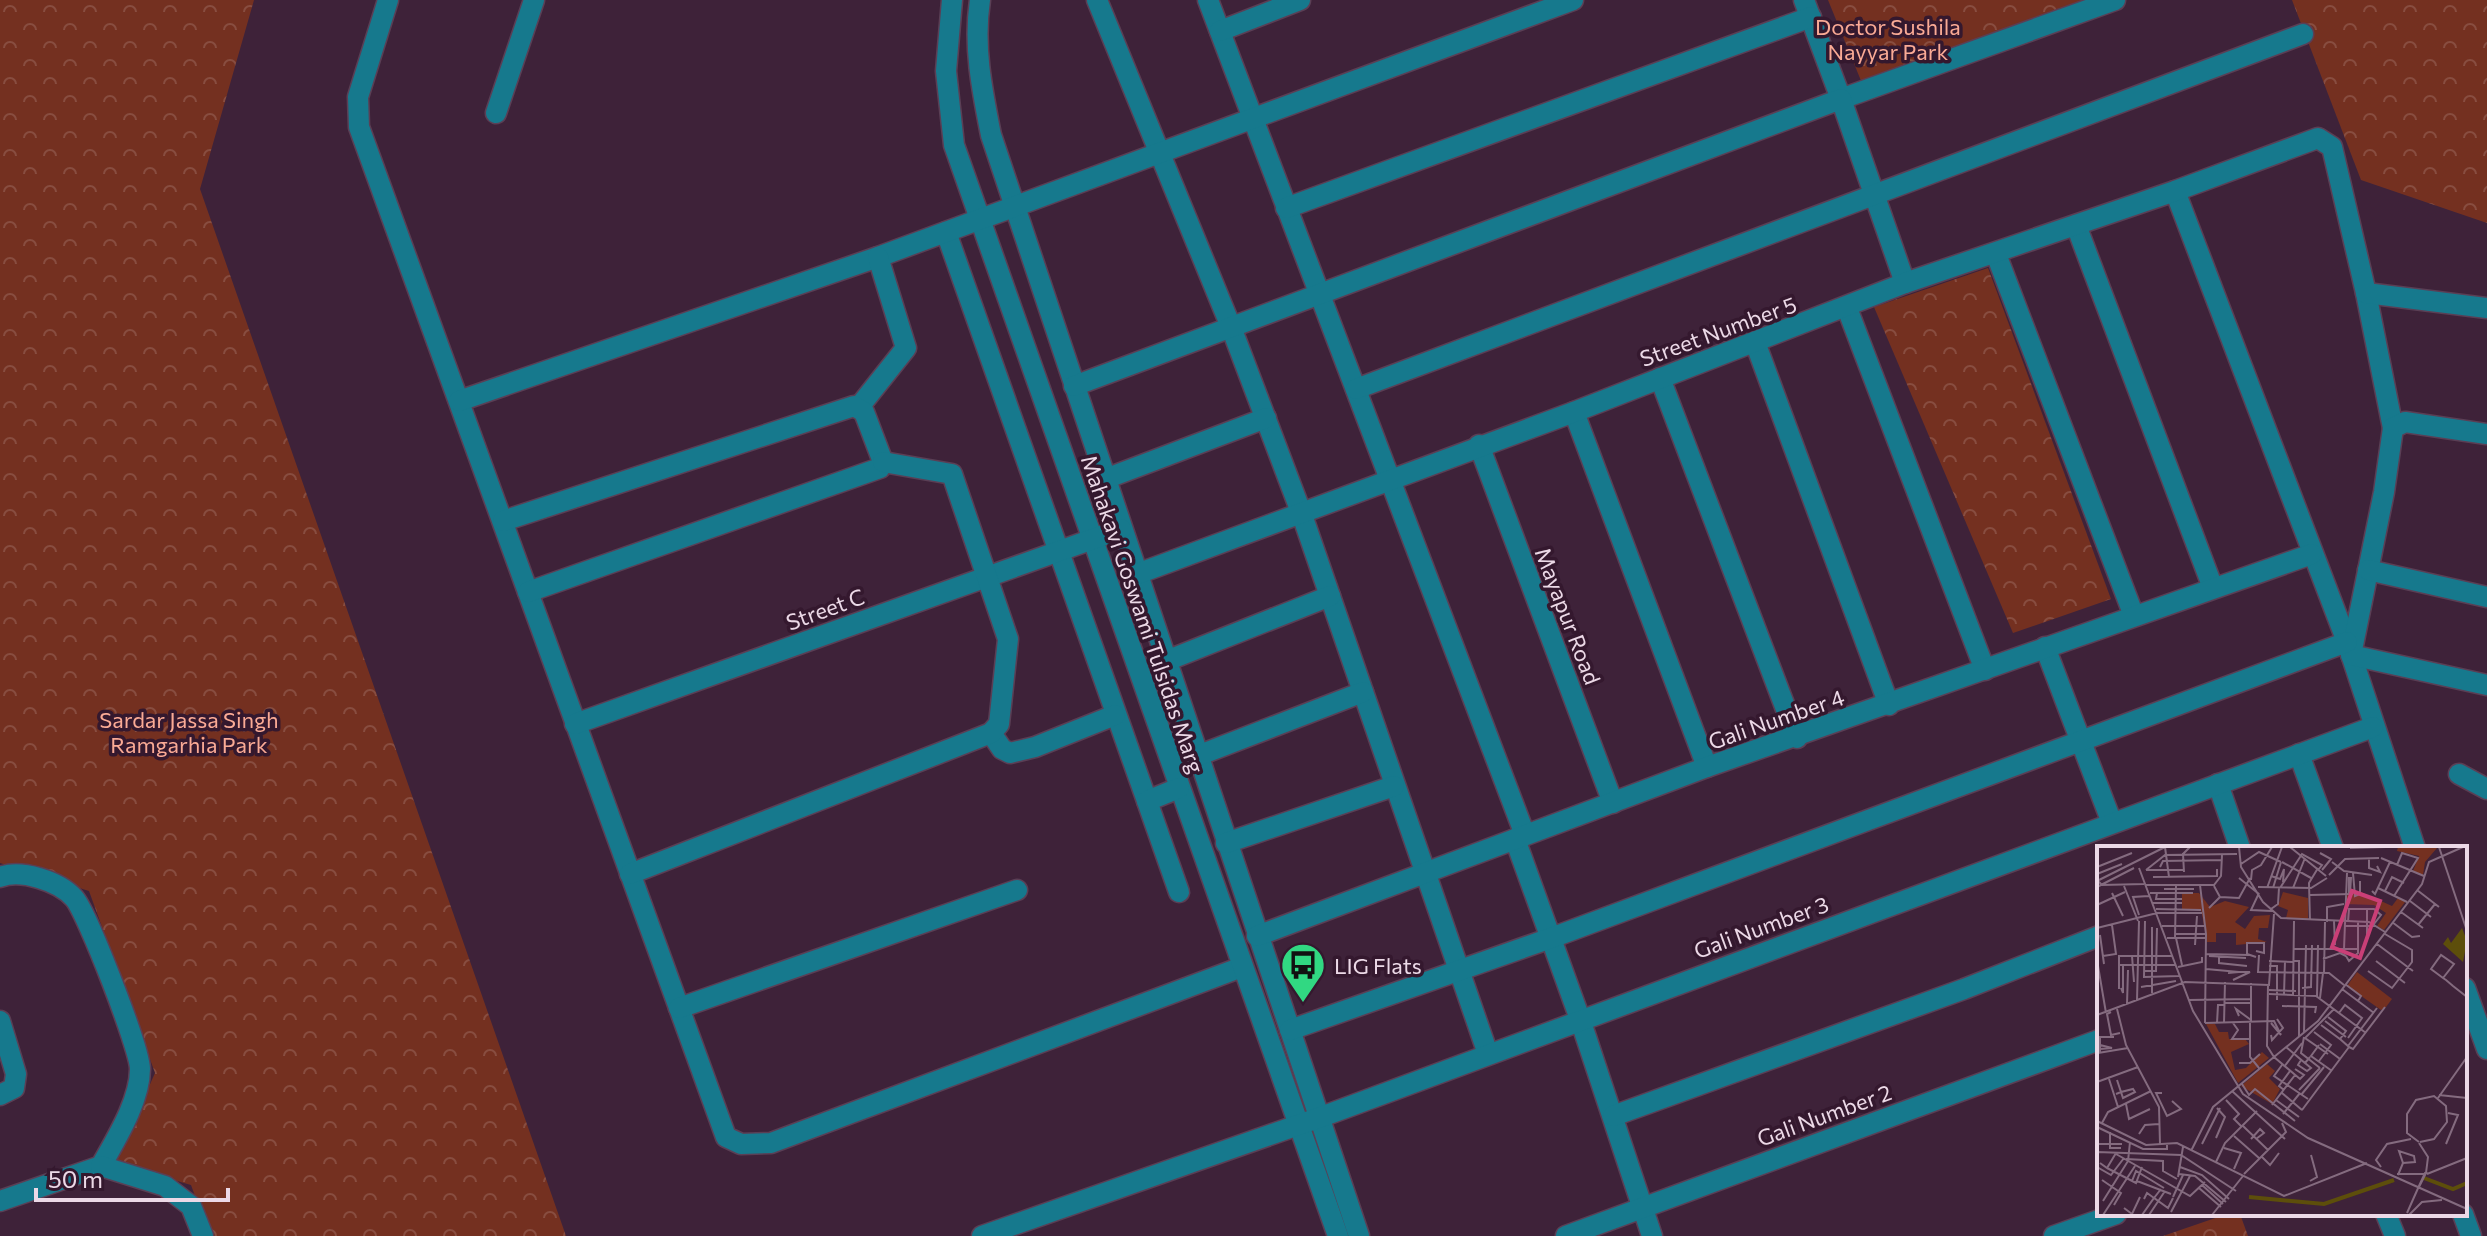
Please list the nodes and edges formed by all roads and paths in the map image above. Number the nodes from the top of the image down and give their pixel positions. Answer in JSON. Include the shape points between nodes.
{"nodes":[{"id":1,"x":388,"y":0,"type":"edge"},
{"id":2,"x":534,"y":0,"type":"edge"},
{"id":3,"x":952,"y":0,"type":"edge"},
{"id":4,"x":980,"y":0,"type":"edge"},
{"id":5,"x":1097,"y":0,"type":"edge"},
{"id":6,"x":1208,"y":0,"type":"edge"},
{"id":7,"x":1300,"y":0,"type":"edge"},
{"id":8,"x":1573,"y":0,"type":"edge"},
{"id":9,"x":2115,"y":0,"type":"edge"},
{"id":10,"x":1808,"y":8,"type":"edge"},
{"id":11,"x":1220,"y":31,"type":"junction"},
{"id":12,"x":2303,"y":34,"type":"dead end"},
{"id":13,"x":1841,"y":99,"type":"junction"},
{"id":14,"x":496,"y":113,"type":"dead end"},
{"id":15,"x":1253,"y":116,"type":"junction"},
{"id":16,"x":1158,"y":152,"type":"junction"},
{"id":17,"x":2175,"y":191,"type":"junction"},
{"id":18,"x":1875,"y":197,"type":"junction"},
{"id":19,"x":1013,"y":206,"type":"junction"},
{"id":20,"x":1286,"y":208,"type":"junction"},
{"id":21,"x":981,"y":219,"type":"junction"},
{"id":22,"x":2076,"y":225,"type":"junction"},
{"id":23,"x":946,"y":232,"type":"junction"},
{"id":24,"x":1996,"y":254,"type":"junction"},
{"id":25,"x":878,"y":257,"type":"junction"},
{"id":26,"x":1905,"y":283,"type":"junction"},
{"id":27,"x":2366,"y":293,"type":"junction"},
{"id":28,"x":1319,"y":295,"type":"junction"},
{"id":29,"x":1847,"y":308,"type":"junction"},
{"id":30,"x":2487,"y":308,"type":"edge"},
{"id":31,"x":1231,"y":327,"type":"junction"},
{"id":32,"x":1755,"y":342,"type":"junction"},
{"id":33,"x":1660,"y":378,"type":"junction"},
{"id":34,"x":1074,"y":386,"type":"junction"},
{"id":35,"x":1356,"y":389,"type":"junction"},
{"id":36,"x":459,"y":401,"type":"junction"},
{"id":37,"x":859,"y":407,"type":"junction"},
{"id":38,"x":1574,"y":412,"type":"junction"},
{"id":39,"x":1266,"y":418,"type":"junction"},
{"id":40,"x":2393,"y":428,"type":"junction"},
{"id":41,"x":2487,"y":434,"type":"edge"},
{"id":42,"x":1479,"y":445,"type":"junction"},
{"id":43,"x":883,"y":462,"type":"junction"},
{"id":44,"x":1105,"y":479,"type":"junction"},
{"id":45,"x":1391,"y":479,"type":"junction"},
{"id":46,"x":1301,"y":512,"type":"junction"},
{"id":47,"x":503,"y":521,"type":"junction"},
{"id":48,"x":1121,"y":529,"type":"junction"},
{"id":49,"x":1091,"y":540,"type":"junction"},
{"id":50,"x":1056,"y":552,"type":"junction"},
{"id":51,"x":2312,"y":554,"type":"junction"},
{"id":52,"x":2368,"y":570,"type":"junction"},
{"id":53,"x":1137,"y":574,"type":"junction"},
{"id":54,"x":988,"y":576,"type":"junction"},
{"id":55,"x":2213,"y":588,"type":"junction"},
{"id":56,"x":528,"y":592,"type":"junction"},
{"id":57,"x":1330,"y":596,"type":"junction"},
{"id":58,"x":2487,"y":597,"type":"edge"},
{"id":59,"x":2134,"y":616,"type":"junction"},
{"id":60,"x":2045,"y":647,"type":"junction"},
{"id":61,"x":2349,"y":648,"type":"junction"},
{"id":62,"x":1166,"y":661,"type":"junction"},
{"id":63,"x":1985,"y":670,"type":"junction"},
{"id":64,"x":2487,"y":685,"type":"edge"},
{"id":65,"x":1363,"y":692,"type":"junction"},
{"id":66,"x":1889,"y":705,"type":"junction"},
{"id":67,"x":1115,"y":715,"type":"junction"},
{"id":68,"x":575,"y":724,"type":"junction"},
{"id":69,"x":2373,"y":727,"type":"junction"},
{"id":70,"x":991,"y":733,"type":"junction"},
{"id":71,"x":1797,"y":738,"type":"junction"},
{"id":72,"x":2080,"y":740,"type":"junction"},
{"id":73,"x":2299,"y":754,"type":"junction"},
{"id":74,"x":1197,"y":756,"type":"junction"},
{"id":75,"x":1707,"y":767,"type":"junction"},
{"id":76,"x":2459,"y":774,"type":"dead end"},
{"id":77,"x":2218,"y":784,"type":"junction"},
{"id":78,"x":1394,"y":786,"type":"junction"},
{"id":79,"x":1179,"y":788,"type":"junction"},
{"id":80,"x":2487,"y":789,"type":"edge"},
{"id":81,"x":1147,"y":801,"type":"junction"},
{"id":82,"x":1613,"y":803,"type":"junction"},
{"id":83,"x":2112,"y":823,"type":"junction"},
{"id":84,"x":1520,"y":837,"type":"junction"},
{"id":85,"x":1226,"y":843,"type":"junction"},
{"id":86,"x":2239,"y":846,"type":"edge"},
{"id":87,"x":2332,"y":846,"type":"edge"},
{"id":88,"x":2414,"y":846,"type":"edge"},
{"id":89,"x":1424,"y":873,"type":"junction"},
{"id":90,"x":630,"y":874,"type":"junction"},
{"id":91,"x":0,"y":877,"type":"edge"},
{"id":92,"x":1017,"y":890,"type":"dead end"},
{"id":93,"x":1179,"y":892,"type":"dead end"},
{"id":94,"x":1257,"y":936,"type":"junction"},
{"id":95,"x":2097,"y":937,"type":"edge"},
{"id":96,"x":1551,"y":938,"type":"junction"},
{"id":97,"x":1242,"y":967,"type":"junction"},
{"id":98,"x":1458,"y":970,"type":"junction"},
{"id":99,"x":2467,"y":994,"type":"edge"},
{"id":100,"x":679,"y":1008,"type":"junction"},
{"id":101,"x":1580,"y":1019,"type":"junction"},
{"id":102,"x":0,"y":1021,"type":"edge"},
{"id":103,"x":1290,"y":1030,"type":"junction"},
{"id":104,"x":2097,"y":1041,"type":"edge"},
{"id":105,"x":2487,"y":1049,"type":"edge"},
{"id":106,"x":1488,"y":1054,"type":"junction"},
{"id":107,"x":0,"y":1095,"type":"edge"},
{"id":108,"x":1613,"y":1116,"type":"junction"},
{"id":109,"x":1321,"y":1117,"type":"junction"},
{"id":110,"x":1298,"y":1123,"type":"junction"},
{"id":111,"x":101,"y":1166,"type":"junction"},
{"id":112,"x":0,"y":1201,"type":"edge"},
{"id":113,"x":1643,"y":1206,"type":"junction"},
{"id":114,"x":2110,"y":1216,"type":"edge"},
{"id":115,"x":2387,"y":1216,"type":"edge"},
{"id":116,"x":2464,"y":1216,"type":"edge"},
{"id":117,"x":1022,"y":1229,"type":"edge"},
{"id":118,"x":203,"y":1236,"type":"edge"},
{"id":119,"x":982,"y":1236,"type":"edge"},
{"id":120,"x":1338,"y":1236,"type":"edge"},
{"id":121,"x":1359,"y":1236,"type":"edge"},
{"id":122,"x":1566,"y":1236,"type":"edge"},
{"id":123,"x":1652,"y":1236,"type":"edge"},
{"id":124,"x":2054,"y":1236,"type":"edge"},
{"id":125,"x":2395,"y":1236,"type":"edge"},
{"id":126,"x":2471,"y":1236,"type":"edge"}],
"edges":[{"from":1,"to":36,"type":"street","via":[[358,97],[359,127]]},
{"from":2,"to":14,"type":"street"},
{"from":3,"to":21,"type":"street","name":"Mahakavi Goswami Tulsidas Marg","via":[[947,105],[954,145]]},
{"from":4,"to":19,"type":"street","name":"Mahakavi Goswami Tulsidas Marg","via":[[980,80]]},
{"from":5,"to":16,"type":"street"},
{"from":6,"to":11,"type":"street"},
{"from":7,"to":11,"type":"street"},
{"from":8,"to":15,"type":"street"},
{"from":9,"to":13,"type":"street"},
{"from":10,"to":13,"type":"street"},
{"from":10,"to":20,"type":"street"},
{"from":11,"to":15,"type":"street"},
{"from":12,"to":18,"type":"street"},
{"from":13,"to":18,"type":"street"},
{"from":13,"to":28,"type":"street"},
{"from":15,"to":16,"type":"street"},
{"from":15,"to":20,"type":"street"},
{"from":16,"to":19,"type":"street"},
{"from":16,"to":31,"type":"street"},
{"from":17,"to":22,"type":"street","name":"Street Number 5"},
{"from":17,"to":27,"type":"street","name":"Street Number 5","via":[[2318,138],[2332,147]]},
{"from":17,"to":51,"type":"street"},
{"from":18,"to":26,"type":"street"},
{"from":18,"to":35,"type":"street"},
{"from":19,"to":21,"type":"street"},
{"from":19,"to":34,"type":"street","name":"Mahakavi Goswami Tulsidas Marg"},
{"from":20,"to":28,"type":"street"},
{"from":21,"to":23,"type":"street"},
{"from":21,"to":49,"type":"street","name":"Mahakavi Goswami Tulsidas Marg"},
{"from":22,"to":24,"type":"street","name":"Street Number 5"},
{"from":22,"to":55,"type":"street"},
{"from":23,"to":25,"type":"street"},
{"from":23,"to":50,"type":"street"},
{"from":24,"to":26,"type":"street","name":"Street Number 5"},
{"from":24,"to":59,"type":"street"},
{"from":25,"to":36,"type":"street"},
{"from":25,"to":37,"type":"street","via":[[906,348]]},
{"from":26,"to":29,"type":"street","name":"Street Number 5"},
{"from":27,"to":30,"type":"street"},
{"from":27,"to":40,"type":"street"},
{"from":28,"to":31,"type":"street"},
{"from":28,"to":35,"type":"street"},
{"from":29,"to":32,"type":"street","name":"Street Number 5"},
{"from":29,"to":63,"type":"street"},
{"from":31,"to":34,"type":"street"},
{"from":31,"to":39,"type":"street"},
{"from":32,"to":33,"type":"street","name":"Street Number 5"},
{"from":32,"to":66,"type":"street"},
{"from":33,"to":38,"type":"street","name":"Street Number 5"},
{"from":33,"to":71,"type":"street"},
{"from":34,"to":44,"type":"street","name":"Mahakavi Goswami Tulsidas Marg"},
{"from":35,"to":45,"type":"street"},
{"from":36,"to":47,"type":"street"},
{"from":37,"to":43,"type":"street"},
{"from":37,"to":47,"type":"street"},
{"from":38,"to":42,"type":"street","name":"Street Number 5"},
{"from":38,"to":75,"type":"street"},
{"from":39,"to":44,"type":"street"},
{"from":39,"to":46,"type":"street"},
{"from":40,"to":41,"type":"street","via":[[2405,422]]},
{"from":40,"to":52,"type":"street"},
{"from":42,"to":45,"type":"street","name":"Street Number 5"},
{"from":42,"to":82,"type":"street","name":"Mayapur Road"},
{"from":43,"to":54,"type":"street","via":[[952,474]]},
{"from":43,"to":56,"type":"street","via":[[880,468]]},
{"from":44,"to":48,"type":"street","name":"Mahakavi Goswami Tulsidas Marg"},
{"from":45,"to":46,"type":"street","name":"Street Number 5"},
{"from":45,"to":84,"type":"street"},
{"from":46,"to":53,"type":"street","name":"Street Number 5"},
{"from":46,"to":57,"type":"street"},
{"from":47,"to":56,"type":"street"},
{"from":48,"to":49,"type":"street","name":"Street C"},
{"from":48,"to":53,"type":"street","name":"Mahakavi Goswami Tulsidas Marg"},
{"from":49,"to":50,"type":"street","name":"Street C"},
{"from":49,"to":79,"type":"street","name":"Mahakavi Goswami Tulsidas Marg"},
{"from":50,"to":54,"type":"street","name":"Street C"},
{"from":50,"to":67,"type":"street"},
{"from":51,"to":55,"type":"street","name":"Gali Number 4"},
{"from":51,"to":61,"type":"street"},
{"from":52,"to":58,"type":"street"},
{"from":52,"to":61,"type":"street"},
{"from":53,"to":62,"type":"street","name":"Mahakavi Goswami Tulsidas Marg"},
{"from":54,"to":68,"type":"street","name":"Street C"},
{"from":54,"to":70,"type":"street","via":[[1008,639],[999,724]]},
{"from":55,"to":59,"type":"street","name":"Gali Number 4"},
{"from":56,"to":68,"type":"street"},
{"from":57,"to":62,"type":"street"},
{"from":57,"to":65,"type":"street"},
{"from":59,"to":60,"type":"street","name":"Gali Number 4"},
{"from":60,"to":63,"type":"street","name":"Gali Number 4"},
{"from":60,"to":72,"type":"street"},
{"from":61,"to":64,"type":"street"},
{"from":61,"to":69,"type":"street"},
{"from":61,"to":72,"type":"street"},
{"from":62,"to":74,"type":"street","name":"Mahakavi Goswami Tulsidas Marg"},
{"from":63,"to":66,"type":"street","name":"Gali Number 4"},
{"from":65,"to":74,"type":"street"},
{"from":65,"to":78,"type":"street"},
{"from":66,"to":71,"type":"street","name":"Gali Number 4"},
{"from":67,"to":70,"type":"street","via":[[1020,751],[1002,749]]},
{"from":67,"to":81,"type":"street"},
{"from":68,"to":90,"type":"street"},
{"from":69,"to":73,"type":"street","name":"Gali Number 3"},
{"from":69,"to":88,"type":"street"},
{"from":70,"to":90,"type":"street"},
{"from":71,"to":75,"type":"street","name":"Gali Number 4"},
{"from":72,"to":83,"type":"street"},
{"from":72,"to":96,"type":"street"},
{"from":73,"to":77,"type":"street","name":"Gali Number 3"},
{"from":73,"to":87,"type":"street"},
{"from":74,"to":85,"type":"street","name":"Mahakavi Goswami Tulsidas Marg"},
{"from":75,"to":82,"type":"street","name":"Gali Number 4"},
{"from":76,"to":80,"type":"street"},
{"from":77,"to":83,"type":"street","name":"Gali Number 3"},
{"from":77,"to":86,"type":"street"},
{"from":78,"to":85,"type":"street"},
{"from":78,"to":89,"type":"street"},
{"from":79,"to":81,"type":"street"},
{"from":79,"to":97,"type":"street","name":"Mahakavi Goswami Tulsidas Marg"},
{"from":81,"to":93,"type":"street"},
{"from":82,"to":84,"type":"street","name":"Gali Number 4"},
{"from":83,"to":101,"type":"street","name":"Gali Number 3"},
{"from":84,"to":89,"type":"street","name":"Gali Number 4"},
{"from":84,"to":96,"type":"street"},
{"from":85,"to":94,"type":"street","name":"Mahakavi Goswami Tulsidas Marg"},
{"from":89,"to":94,"type":"street","name":"Gali Number 4"},
{"from":89,"to":98,"type":"street"},
{"from":90,"to":100,"type":"street"},
{"from":91,"to":111,"type":"street","via":[[39,878],[73,897],[127,1024],[140,1068],[137,1088]]},
{"from":92,"to":100,"type":"street"},
{"from":94,"to":103,"type":"street","name":"Mahakavi Goswami Tulsidas Marg"},
{"from":95,"to":108,"type":"street"},
{"from":96,"to":98,"type":"street"},
{"from":96,"to":101,"type":"street"},
{"from":97,"to":100,"type":"street","via":[[754,1146],[726,1137]]},
{"from":97,"to":110,"type":"street","name":"Mahakavi Goswami Tulsidas Marg"},
{"from":98,"to":103,"type":"street"},
{"from":98,"to":106,"type":"street"},
{"from":99,"to":105,"type":"street"},
{"from":101,"to":106,"type":"street","name":"Gali Number 3"},
{"from":101,"to":108,"type":"street"},
{"from":102,"to":107,"type":"street","via":[[16,1074],[14,1088]]},
{"from":103,"to":109,"type":"street","name":"Mahakavi Goswami Tulsidas Marg"},
{"from":104,"to":113,"type":"street","name":"Gali Number 2"},
{"from":106,"to":109,"type":"street","name":"Gali Number 3"},
{"from":108,"to":113,"type":"street"},
{"from":109,"to":110,"type":"street","name":"Gali Number 3"},
{"from":109,"to":121,"type":"street","name":"Mahakavi Goswami Tulsidas Marg"},
{"from":110,"to":117,"type":"street","name":"Gali Number 3"},
{"from":110,"to":120,"type":"street","name":"Mahakavi Goswami Tulsidas Marg"},
{"from":111,"to":112,"type":"street"},
{"from":111,"to":118,"type":"street","via":[[165,1186],[191,1206]]},
{"from":113,"to":122,"type":"street","name":"Gali Number 2"},
{"from":113,"to":123,"type":"street"},
{"from":114,"to":124,"type":"street"},
{"from":115,"to":125,"type":"street"},
{"from":116,"to":126,"type":"street"},
{"from":117,"to":119,"type":"street","name":"Gali Number 3"}]}
